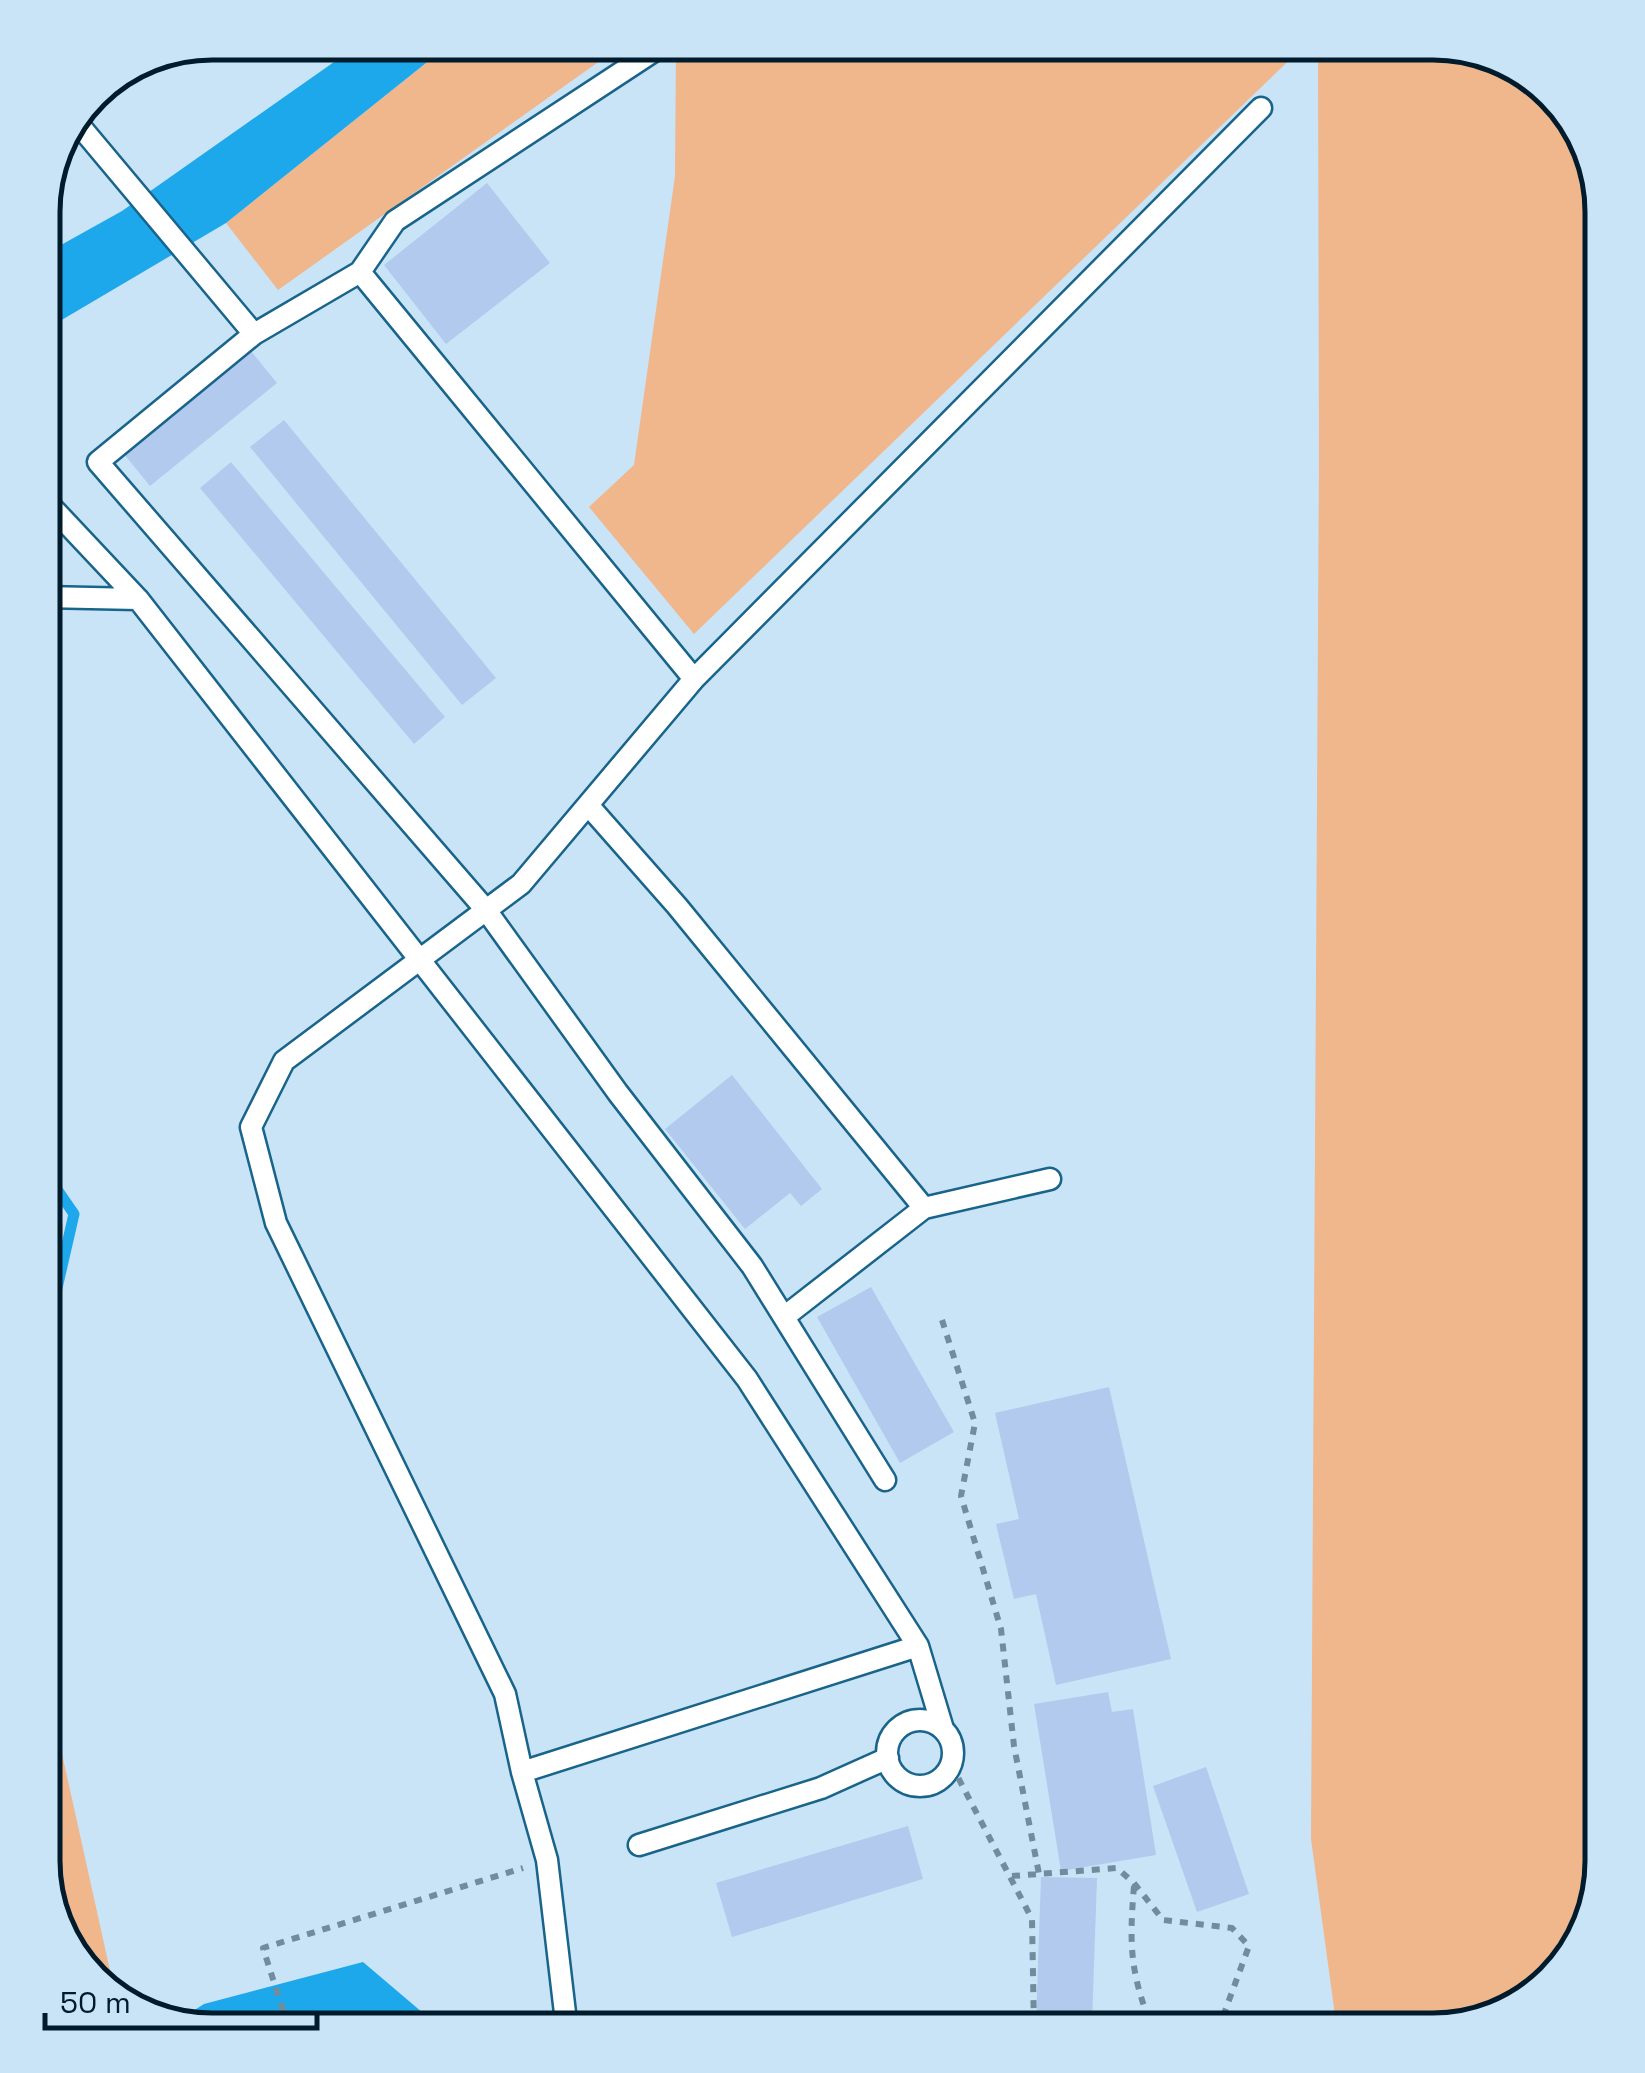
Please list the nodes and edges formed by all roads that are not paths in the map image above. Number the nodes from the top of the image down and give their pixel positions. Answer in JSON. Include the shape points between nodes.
{"nodes":[{"id":1,"x":640,"y":60,"type":"edge"},
{"id":2,"x":1261,"y":108,"type":"dead end"},
{"id":3,"x":85,"y":131,"type":"edge"},
{"id":4,"x":360,"y":272,"type":"junction"},
{"id":5,"x":254,"y":334,"type":"junction"},
{"id":6,"x":60,"y":516,"type":"edge"},
{"id":7,"x":60,"y":597,"type":"edge"},
{"id":8,"x":138,"y":599,"type":"junction"},
{"id":9,"x":694,"y":680,"type":"junction"},
{"id":10,"x":588,"y":805,"type":"junction"},
{"id":11,"x":486,"y":910,"type":"junction"},
{"id":12,"x":420,"y":960,"type":"junction"},
{"id":13,"x":1050,"y":1179,"type":"dead end"},
{"id":14,"x":924,"y":1208,"type":"junction"},
{"id":15,"x":784,"y":1318,"type":"junction"},
{"id":16,"x":884,"y":1480,"type":"dead end"},
{"id":17,"x":918,"y":1646,"type":"junction"},
{"id":18,"x":943,"y":1728,"type":"junction"},
{"id":19,"x":888,"y":1758,"type":"junction"},
{"id":20,"x":522,"y":1772,"type":"junction"},
{"id":21,"x":639,"y":1845,"type":"dead end"},
{"id":22,"x":565,"y":2013,"type":"edge"}],
"edges":[{"from":1,"to":4,"type":"lane","via":[[395,221]]},
{"from":2,"to":9,"type":"lane"},
{"from":3,"to":5,"type":"lane"},
{"from":4,"to":5,"type":"lane"},
{"from":4,"to":9,"type":"lane"},
{"from":5,"to":11,"type":"lane","via":[[98,462]]},
{"from":6,"to":8,"type":"lane"},
{"from":7,"to":8,"type":"lane"},
{"from":8,"to":12,"type":"lane"},
{"from":9,"to":10,"type":"lane"},
{"from":10,"to":11,"type":"lane","via":[[521,884]]},
{"from":10,"to":14,"type":"lane"},
{"from":11,"to":12,"type":"lane"},
{"from":11,"to":15,"type":"lane"},
{"from":12,"to":17,"type":"lane","via":[[747,1379]]},
{"from":12,"to":20,"type":"lane","via":[[284,1061],[251,1127],[276,1223],[506,1694]]},
{"from":13,"to":14,"type":"lane"},
{"from":14,"to":15,"type":"lane"},
{"from":15,"to":16,"type":"lane"},
{"from":17,"to":18,"type":"lane"},
{"from":17,"to":20,"type":"lane"},
{"from":18,"to":19,"type":"lane","via":[[908,1722],[891,1736]]},
{"from":18,"to":19,"type":"lane","via":[[951,1764],[941,1778],[916,1786],[897,1777]]},
{"from":19,"to":21,"type":"lane","via":[[821,1788]]},
{"from":20,"to":22,"type":"lane","via":[[547,1860]]}]}
